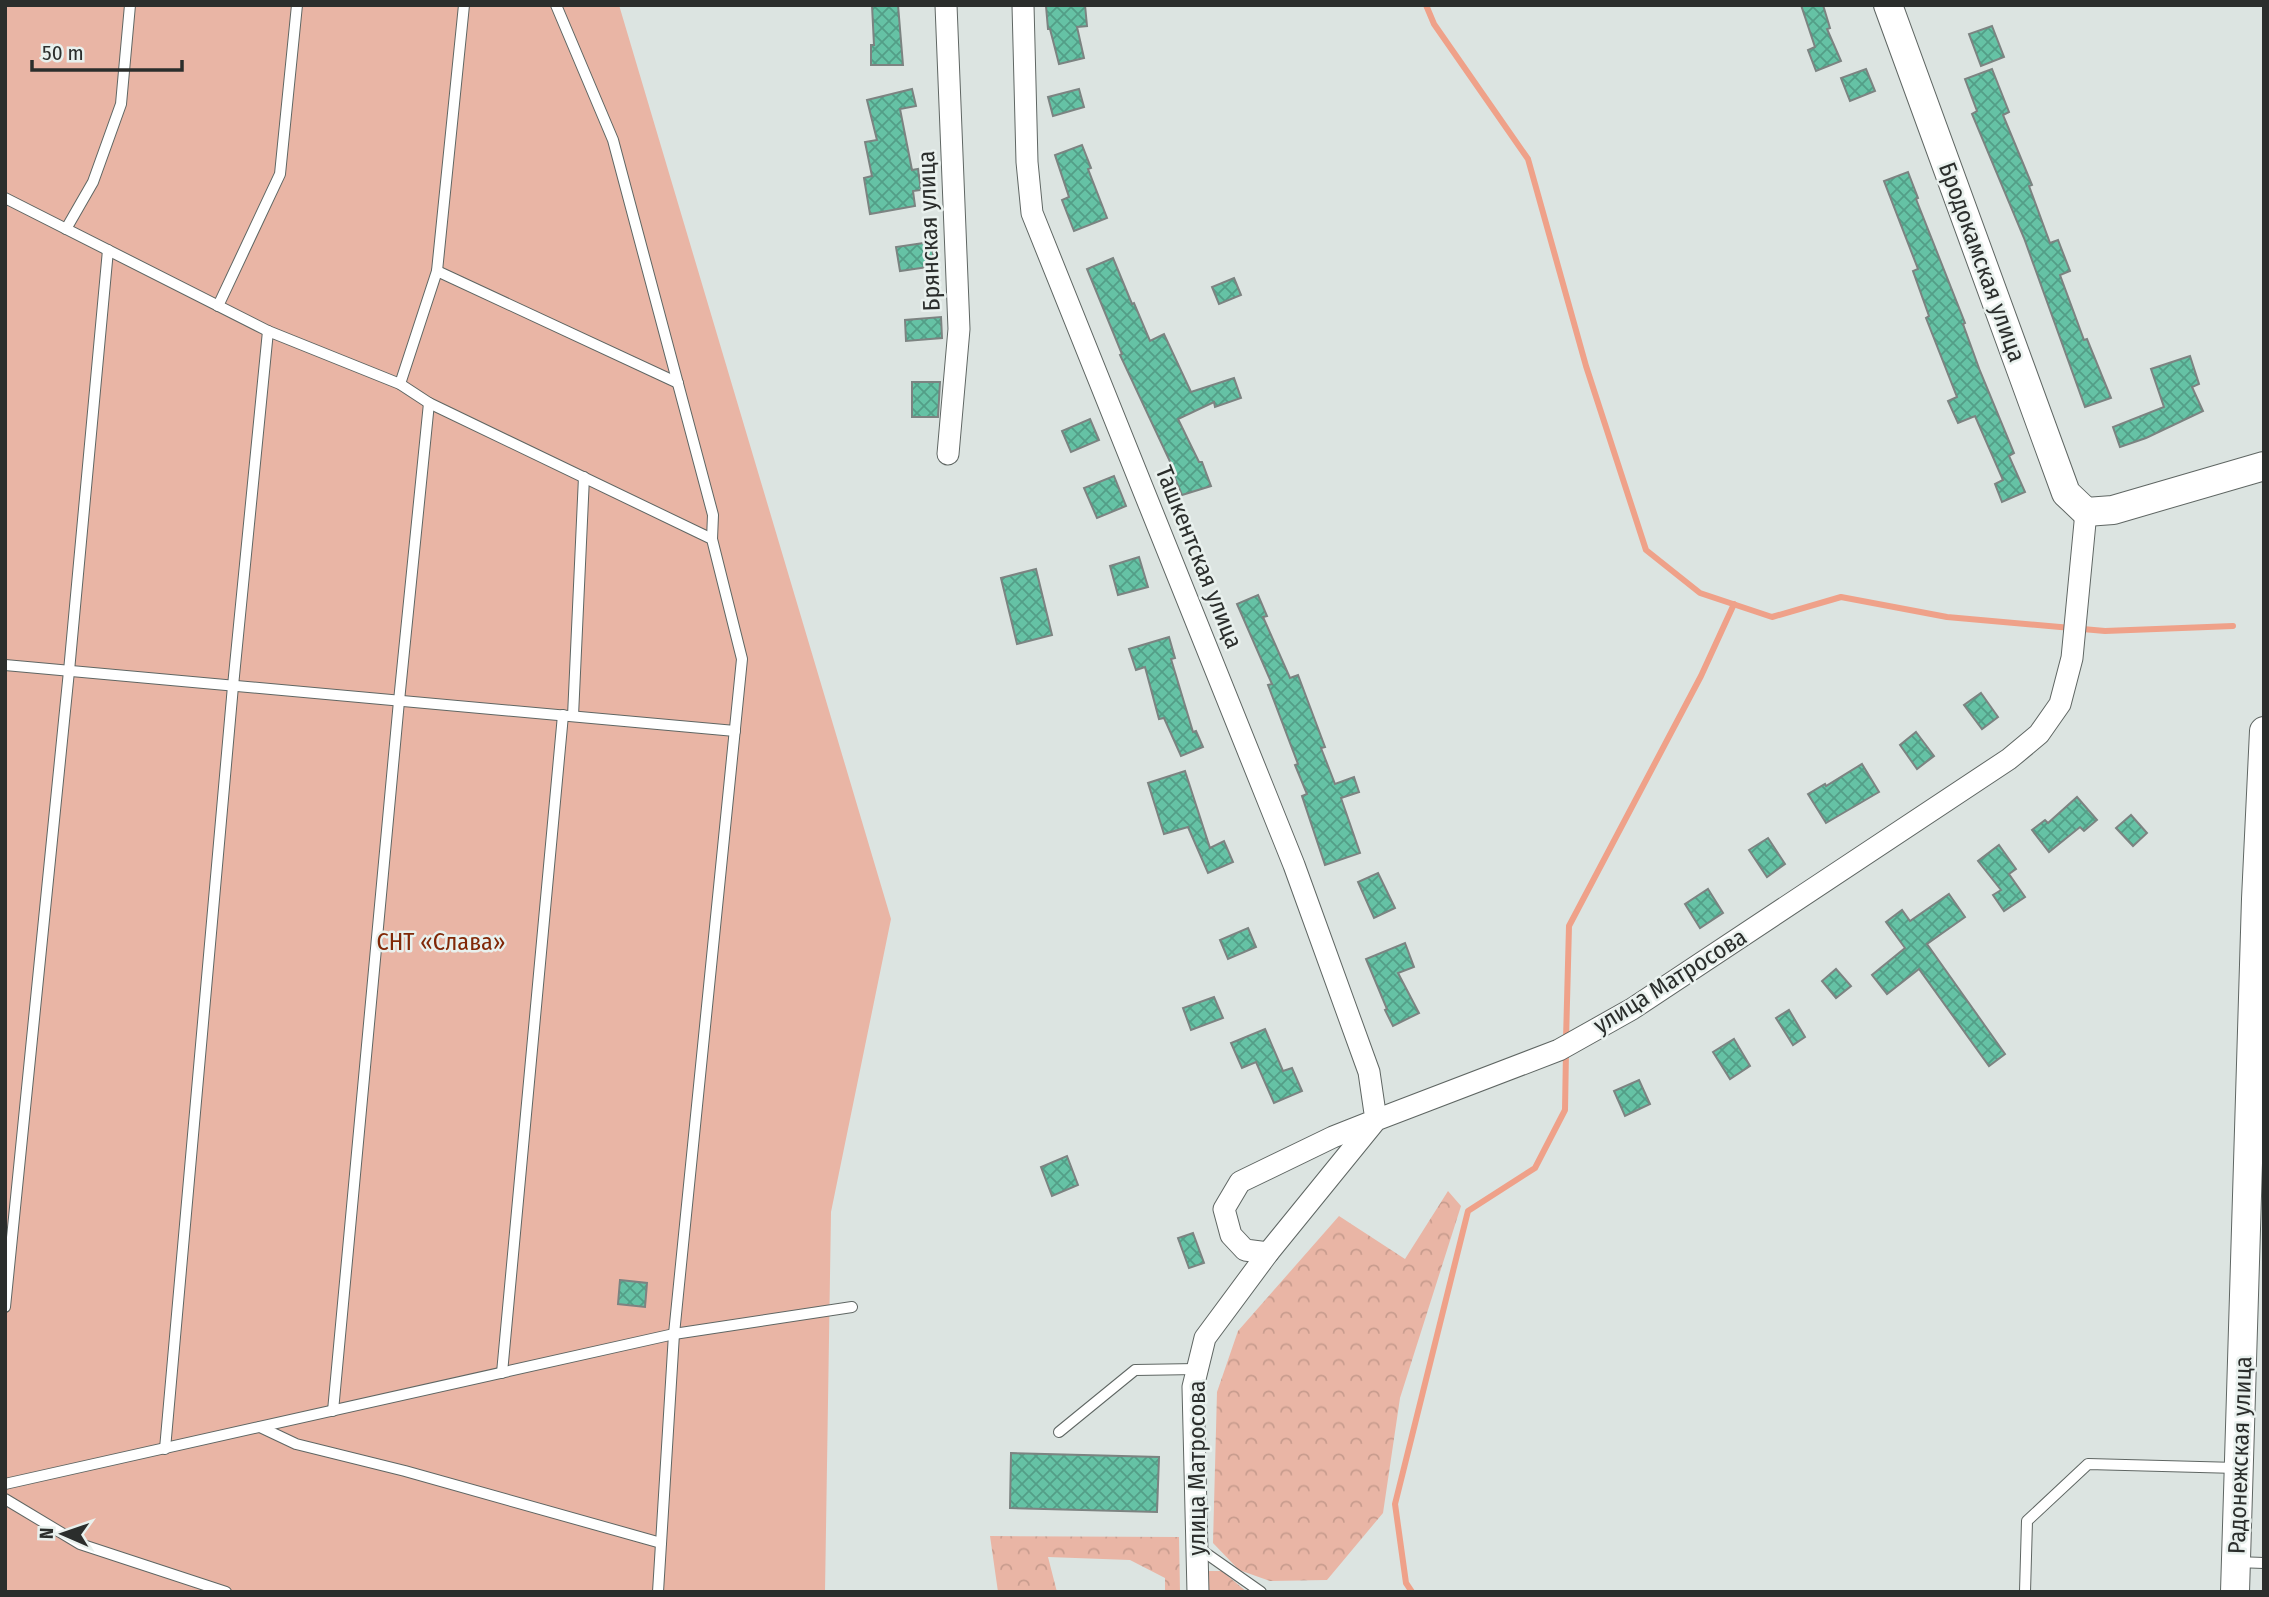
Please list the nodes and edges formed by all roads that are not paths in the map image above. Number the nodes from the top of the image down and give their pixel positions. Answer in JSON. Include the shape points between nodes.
{"nodes":[{"id":1,"x":130,"y":5,"type":"edge"},
{"id":2,"x":297,"y":5,"type":"edge"},
{"id":3,"x":464,"y":5,"type":"edge"},
{"id":4,"x":556,"y":5,"type":"edge"},
{"id":5,"x":946,"y":5,"type":"edge"},
{"id":6,"x":1023,"y":5,"type":"edge"},
{"id":7,"x":1888,"y":5,"type":"edge"},
{"id":8,"x":5,"y":198,"type":"edge"},
{"id":9,"x":66,"y":229,"type":"junction"},
{"id":10,"x":108,"y":250,"type":"junction"},
{"id":11,"x":437,"y":271,"type":"junction"},
{"id":12,"x":218,"y":306,"type":"junction"},
{"id":13,"x":268,"y":331,"type":"junction"},
{"id":14,"x":678,"y":383,"type":"junction"},
{"id":15,"x":400,"y":384,"type":"junction"},
{"id":16,"x":429,"y":403,"type":"junction"},
{"id":17,"x":948,"y":454,"type":"dead end"},
{"id":18,"x":2264,"y":466,"type":"edge"},
{"id":19,"x":584,"y":477,"type":"junction"},
{"id":20,"x":2086,"y":512,"type":"junction"},
{"id":21,"x":712,"y":539,"type":"junction"},
{"id":22,"x":5,"y":665,"type":"edge"},
{"id":23,"x":69,"y":671,"type":"junction"},
{"id":24,"x":233,"y":686,"type":"junction"},
{"id":25,"x":399,"y":701,"type":"junction"},
{"id":26,"x":568,"y":716,"type":"junction"},
{"id":27,"x":735,"y":731,"type":"junction"},
{"id":28,"x":2264,"y":731,"type":"edge"},
{"id":29,"x":2260,"y":900,"type":"edge"},
{"id":30,"x":1377,"y":1120,"type":"junction"},
{"id":31,"x":1268,"y":1253,"type":"junction"},
{"id":32,"x":5,"y":1307,"type":"edge"},
{"id":33,"x":852,"y":1307,"type":"dead end"},
{"id":34,"x":674,"y":1335,"type":"junction"},
{"id":35,"x":1197,"y":1369,"type":"junction"},
{"id":36,"x":502,"y":1373,"type":"junction"},
{"id":37,"x":333,"y":1411,"type":"junction"},
{"id":38,"x":260,"y":1427,"type":"junction"},
{"id":39,"x":1059,"y":1432,"type":"dead end"},
{"id":40,"x":165,"y":1449,"type":"junction"},
{"id":41,"x":2239,"y":1468,"type":"junction"},
{"id":42,"x":5,"y":1484,"type":"edge"},
{"id":43,"x":5,"y":1499,"type":"edge"},
{"id":44,"x":661,"y":1543,"type":"junction"},
{"id":45,"x":1196,"y":1547,"type":"junction"},
{"id":46,"x":2250,"y":1563,"type":"edge"},
{"id":47,"x":226,"y":1592,"type":"edge"},
{"id":48,"x":658,"y":1592,"type":"edge"},
{"id":49,"x":1198,"y":1592,"type":"edge"},
{"id":50,"x":1261,"y":1592,"type":"edge"},
{"id":51,"x":2025,"y":1592,"type":"edge"},
{"id":52,"x":2235,"y":1592,"type":"edge"}],
"edges":[{"from":1,"to":9,"type":"lane","via":[[121,104],[93,182]]},
{"from":2,"to":12,"type":"lane","via":[[280,174]]},
{"from":3,"to":11,"type":"lane"},
{"from":4,"to":14,"type":"lane","via":[[613,140]]},
{"from":5,"to":17,"type":"street","name":"Брянская улица","via":[[959,329]]},
{"from":6,"to":30,"type":"street","name":"Ташкентская улица","via":[[1032,213],[1294,865],[1369,1072]]},
{"from":7,"to":20,"type":"street","name":"Бродокамская улица","via":[[2066,493]]},
{"from":8,"to":9,"type":"lane"},
{"from":9,"to":10,"type":"lane"},
{"from":10,"to":12,"type":"lane"},
{"from":10,"to":23,"type":"lane"},
{"from":11,"to":14,"type":"lane"},
{"from":11,"to":15,"type":"lane"},
{"from":12,"to":13,"type":"lane"},
{"from":13,"to":15,"type":"lane"},
{"from":13,"to":24,"type":"lane"},
{"from":14,"to":21,"type":"lane","via":[[713,515]]},
{"from":15,"to":16,"type":"lane"},
{"from":16,"to":19,"type":"lane"},
{"from":16,"to":25,"type":"lane"},
{"from":18,"to":20,"type":"street","via":[[2113,510]]},
{"from":19,"to":21,"type":"lane"},
{"from":19,"to":26,"type":"lane"},
{"from":20,"to":30,"type":"street","name":"улица Матросова","via":[[2072,658],[2060,704],[2039,734],[2009,759],[1632,1009],[1559,1050]]},
{"from":21,"to":27,"type":"lane","via":[[742,659]]},
{"from":22,"to":23,"type":"lane"},
{"from":23,"to":24,"type":"lane"},
{"from":23,"to":32,"type":"lane"},
{"from":24,"to":25,"type":"lane"},
{"from":24,"to":40,"type":"lane"},
{"from":25,"to":26,"type":"lane"},
{"from":25,"to":37,"type":"lane"},
{"from":26,"to":27,"type":"lane"},
{"from":26,"to":36,"type":"lane"},
{"from":27,"to":34,"type":"lane"},
{"from":28,"to":29,"type":"street","name":"Радонежская улица"},
{"from":29,"to":41,"type":"street","name":"Радонежская улица"},
{"from":30,"to":31,"type":"street","name":"улица Матросова"},
{"from":30,"to":31,"type":"street","via":[[1240,1182],[1224,1209],[1231,1235],[1245,1250]]},
{"from":31,"to":35,"type":"street","name":"улица Матросова","via":[[1205,1338]]},
{"from":33,"to":34,"type":"lane"},
{"from":34,"to":36,"type":"lane"},
{"from":34,"to":44,"type":"lane"},
{"from":35,"to":39,"type":"lane","via":[[1135,1370]]},
{"from":35,"to":45,"type":"street","name":"улица Матросова","via":[[1193,1387]]},
{"from":36,"to":37,"type":"lane"},
{"from":37,"to":38,"type":"lane"},
{"from":38,"to":40,"type":"lane"},
{"from":38,"to":44,"type":"lane","via":[[296,1444]]},
{"from":40,"to":42,"type":"lane"},
{"from":41,"to":46,"type":"street","name":"Радонежская улица"},
{"from":41,"to":51,"type":"lane","via":[[2088,1464],[2027,1521]]},
{"from":43,"to":47,"type":"lane","via":[[80,1544]]},
{"from":44,"to":48,"type":"lane"},
{"from":45,"to":49,"type":"street","name":"улица Матросова"},
{"from":45,"to":50,"type":"lane"},
{"from":46,"to":52,"type":"street","name":"Радонежская улица"}]}
